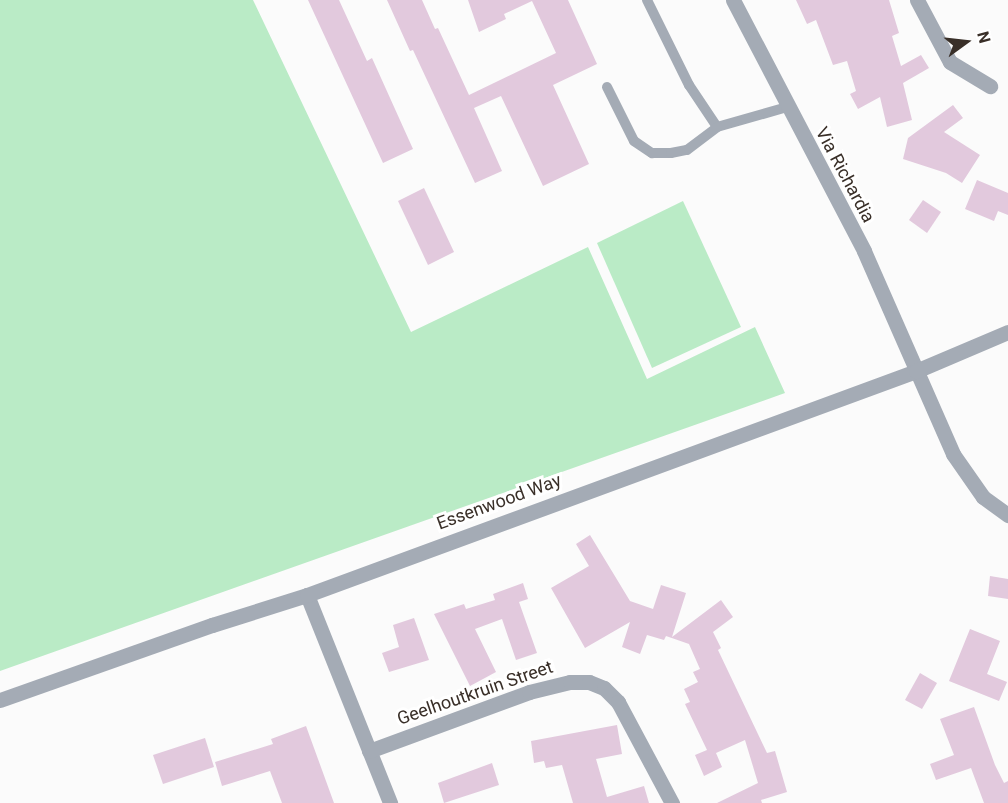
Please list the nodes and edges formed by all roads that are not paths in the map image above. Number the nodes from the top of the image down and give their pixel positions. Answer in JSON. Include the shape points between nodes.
{"nodes":[{"id":1,"x":647,"y":0,"type":"edge"},
{"id":2,"x":733,"y":0,"type":"edge"},
{"id":3,"x":916,"y":0,"type":"edge"},
{"id":4,"x":990,"y":86,"type":"dead end"},
{"id":5,"x":607,"y":87,"type":"dead end"},
{"id":6,"x":787,"y":107,"type":"junction"},
{"id":7,"x":717,"y":126,"type":"junction"},
{"id":8,"x":1008,"y":332,"type":"edge"},
{"id":9,"x":916,"y":370,"type":"junction"},
{"id":10,"x":1008,"y":515,"type":"edge"},
{"id":11,"x":307,"y":595,"type":"junction"},
{"id":12,"x":0,"y":700,"type":"edge"},
{"id":13,"x":369,"y":751,"type":"junction"},
{"id":14,"x":390,"y":803,"type":"edge"},
{"id":15,"x":672,"y":803,"type":"edge"}],
"edges":[{"from":1,"to":7,"type":"lane","via":[[689,85]]},
{"from":2,"to":6,"type":"street","name":"Via Richardia"},
{"from":3,"to":4,"type":"street","via":[[950,62]]},
{"from":5,"to":7,"type":"lane","via":[[634,141],[652,153],[687,150]]},
{"from":6,"to":7,"type":"lane"},
{"from":6,"to":9,"type":"street","name":"Via Richardia","via":[[864,251]]},
{"from":8,"to":9,"type":"street","name":"Essenwood Way"},
{"from":9,"to":10,"type":"street","name":"Via Richardia","via":[[953,454],[983,497]]},
{"from":9,"to":11,"type":"street","name":"Essenwood Way"},
{"from":11,"to":12,"type":"street","name":"Essenwood Way"},
{"from":11,"to":13,"type":"street"},
{"from":13,"to":14,"type":"street"},
{"from":13,"to":15,"type":"street","name":"Geelhoutkruin Street","via":[[529,692],[570,682],[589,682],[604,688],[618,702]]}]}
